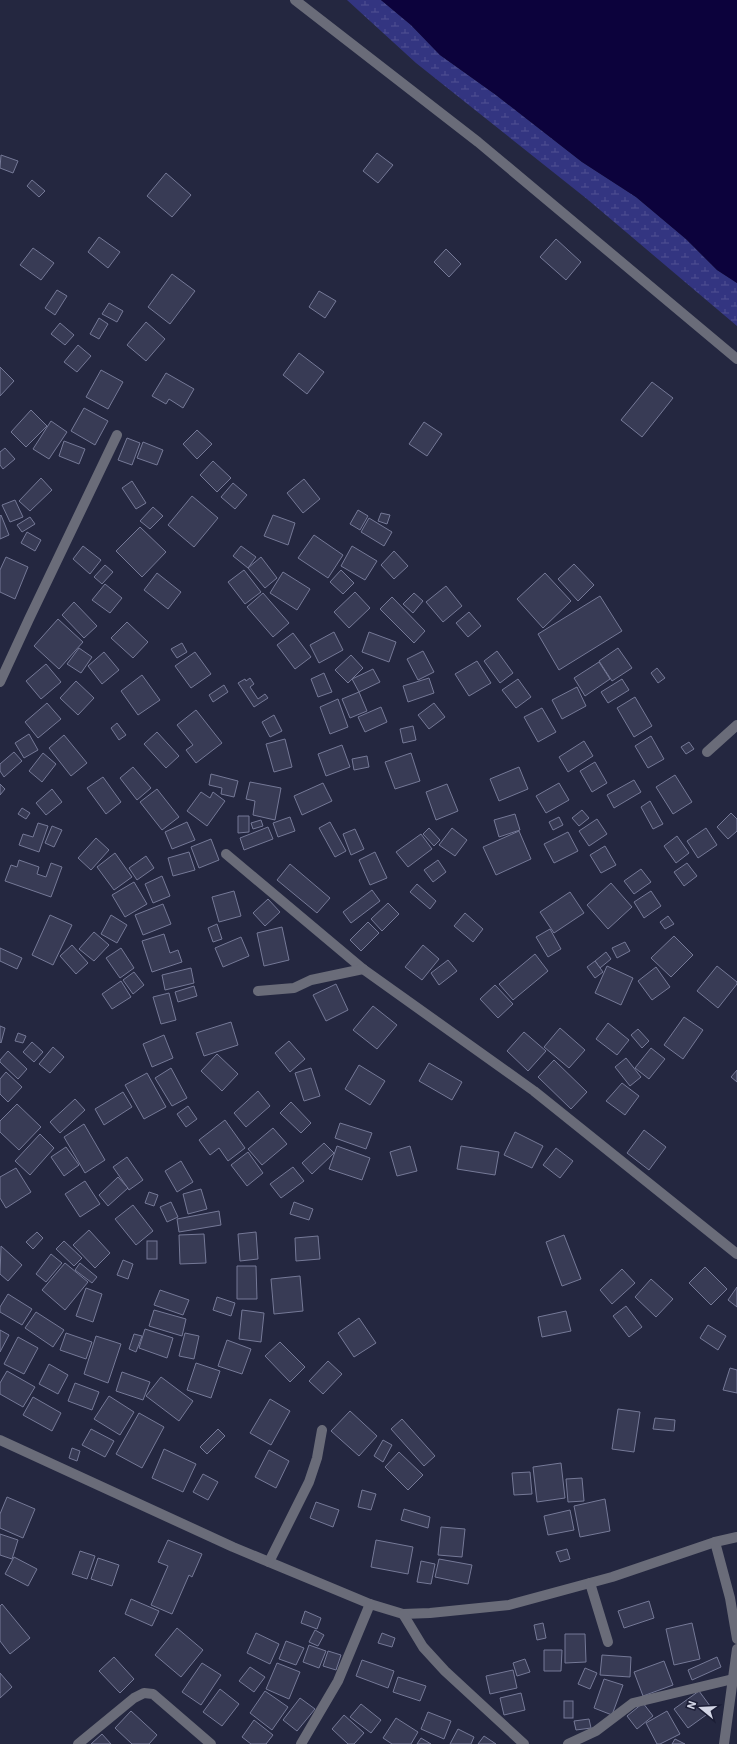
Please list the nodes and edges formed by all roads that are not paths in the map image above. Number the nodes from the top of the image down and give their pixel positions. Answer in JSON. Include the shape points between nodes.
{"nodes":[{"id":1,"x":295,"y":0,"type":"edge"},
{"id":2,"x":737,"y":359,"type":"edge"},
{"id":3,"x":117,"y":436,"type":"dead end"},
{"id":4,"x":0,"y":682,"type":"edge"},
{"id":5,"x":737,"y":725,"type":"edge"},
{"id":6,"x":707,"y":752,"type":"dead end"},
{"id":7,"x":226,"y":854,"type":"dead end"},
{"id":8,"x":363,"y":970,"type":"junction"},
{"id":9,"x":258,"y":991,"type":"dead end"},
{"id":10,"x":737,"y":1254,"type":"edge"},
{"id":11,"x":322,"y":1430,"type":"dead end"},
{"id":12,"x":0,"y":1440,"type":"edge"},
{"id":13,"x":737,"y":1537,"type":"edge"},
{"id":14,"x":715,"y":1542,"type":"junction"},
{"id":15,"x":269,"y":1562,"type":"junction"},
{"id":16,"x":590,"y":1583,"type":"junction"},
{"id":17,"x":370,"y":1604,"type":"junction"},
{"id":18,"x":403,"y":1614,"type":"junction"},
{"id":19,"x":737,"y":1639,"type":"edge"},
{"id":20,"x":608,"y":1642,"type":"dead end"},
{"id":21,"x":737,"y":1649,"type":"edge"},
{"id":22,"x":733,"y":1679,"type":"junction"},
{"id":23,"x":78,"y":1744,"type":"edge"},
{"id":24,"x":211,"y":1744,"type":"edge"},
{"id":25,"x":301,"y":1744,"type":"edge"},
{"id":26,"x":524,"y":1744,"type":"edge"},
{"id":27,"x":568,"y":1744,"type":"edge"},
{"id":28,"x":724,"y":1744,"type":"edge"}],
"edges":[{"from":1,"to":2,"type":"street","via":[[478,142]]},
{"from":3,"to":4,"type":"street"},
{"from":5,"to":6,"type":"street"},
{"from":7,"to":8,"type":"street"},
{"from":8,"to":9,"type":"street","via":[[311,980],[294,988]]},
{"from":8,"to":10,"type":"street","via":[[534,1091]]},
{"from":11,"to":15,"type":"street","via":[[309,1482]]},
{"from":12,"to":15,"type":"street"},
{"from":13,"to":14,"type":"street"},
{"from":14,"to":16,"type":"street"},
{"from":14,"to":19,"type":"street","via":[[730,1598]]},
{"from":15,"to":17,"type":"street"},
{"from":16,"to":18,"type":"street","via":[[509,1605]]},
{"from":16,"to":20,"type":"street"},
{"from":17,"to":18,"type":"street"},
{"from":17,"to":25,"type":"street","via":[[338,1680]]},
{"from":18,"to":26,"type":"street","via":[[422,1647]]},
{"from":21,"to":22,"type":"street"},
{"from":22,"to":27,"type":"street","via":[[632,1703],[596,1731]]},
{"from":22,"to":28,"type":"street"},
{"from":23,"to":24,"type":"street","via":[[134,1698],[144,1693],[153,1694]]}]}
